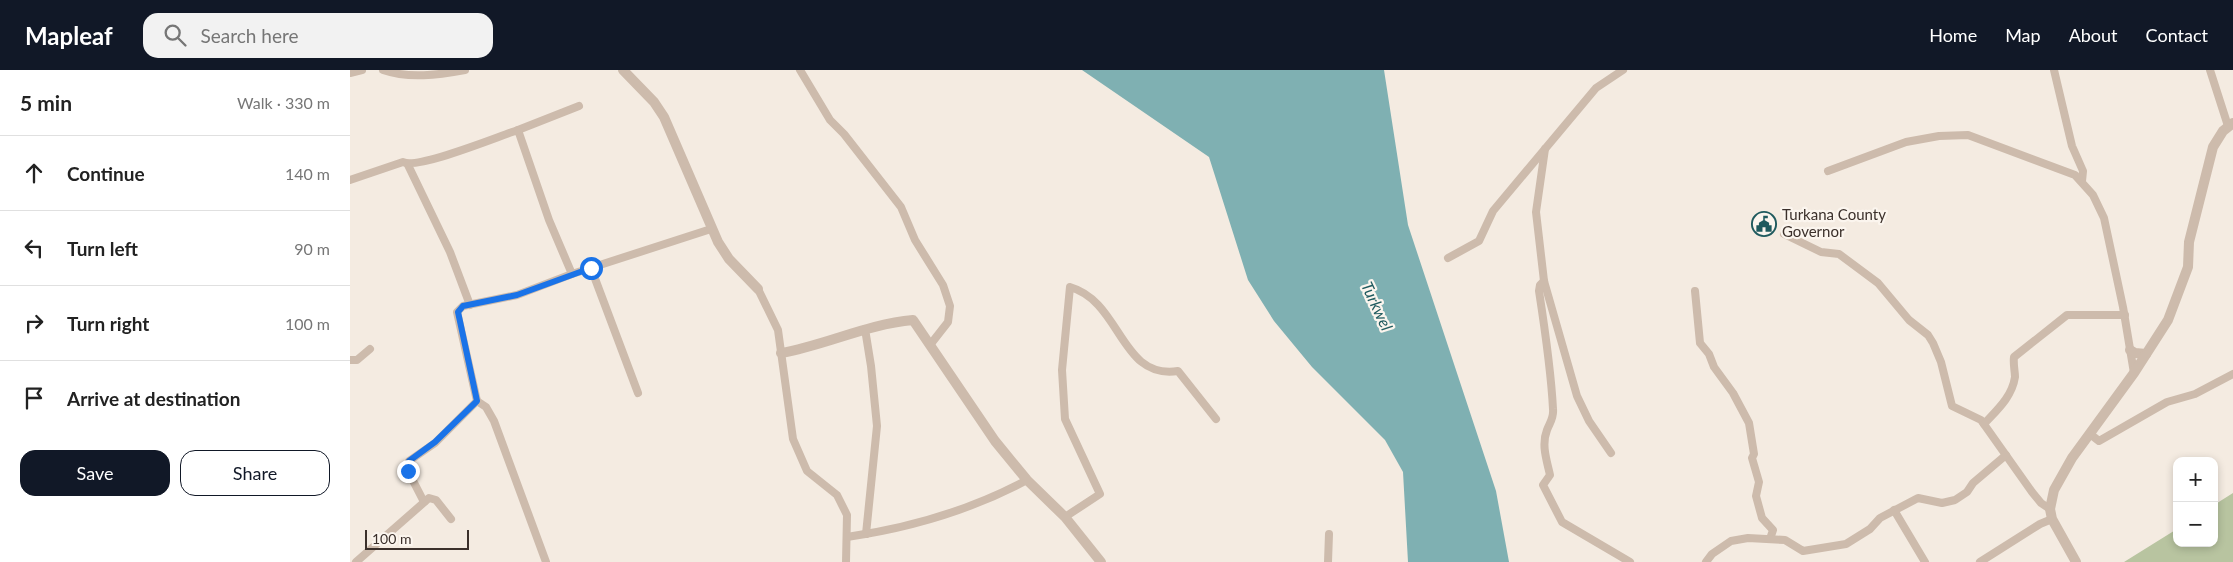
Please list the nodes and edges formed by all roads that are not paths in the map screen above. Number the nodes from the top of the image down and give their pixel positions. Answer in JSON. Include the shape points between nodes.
{"nodes":[{"id":1,"x":362,"y":70,"type":"edge"},
{"id":2,"x":383,"y":70,"type":"edge"},
{"id":3,"x":465,"y":70,"type":"edge"},
{"id":4,"x":623,"y":70,"type":"edge"},
{"id":5,"x":800,"y":70,"type":"edge"},
{"id":6,"x":1622,"y":70,"type":"edge"},
{"id":7,"x":2054,"y":70,"type":"edge"},
{"id":8,"x":2210,"y":70,"type":"edge"},
{"id":9,"x":350,"y":73,"type":"edge"},
{"id":10,"x":1611,"y":73,"type":"edge"},
{"id":11,"x":579,"y":106,"type":"dead end"},
{"id":12,"x":2231,"y":125,"type":"edge"},
{"id":13,"x":518,"y":130,"type":"junction"},
{"id":14,"x":1545,"y":150,"type":"junction"},
{"id":15,"x":408,"y":165,"type":"junction"},
{"id":16,"x":1828,"y":171,"type":"dead end"},
{"id":17,"x":350,"y":180,"type":"edge"},
{"id":18,"x":2082,"y":180,"type":"junction"},
{"id":19,"x":711,"y":229,"type":"junction"},
{"id":20,"x":1784,"y":234,"type":"dead end"},
{"id":21,"x":1448,"y":258,"type":"dead end"},
{"id":22,"x":591,"y":268,"type":"junction"},
{"id":23,"x":572,"y":274,"type":"junction"},
{"id":24,"x":1544,"y":281,"type":"junction"},
{"id":25,"x":758,"y":289,"type":"joint"},
{"id":26,"x":1695,"y":291,"type":"dead end"},
{"id":27,"x":470,"y":305,"type":"junction"},
{"id":28,"x":2125,"y":315,"type":"junction"},
{"id":29,"x":865,"y":328,"type":"junction"},
{"id":30,"x":930,"y":345,"type":"junction"},
{"id":31,"x":370,"y":349,"type":"dead end"},
{"id":32,"x":2130,"y":350,"type":"junction"},
{"id":33,"x":781,"y":353,"type":"junction"},
{"id":34,"x":2146,"y":354,"type":"junction"},
{"id":35,"x":350,"y":360,"type":"edge"},
{"id":36,"x":2134,"y":373,"type":"junction"},
{"id":37,"x":2233,"y":374,"type":"edge"},
{"id":38,"x":638,"y":393,"type":"dead end"},
{"id":39,"x":477,"y":401,"type":"junction"},
{"id":40,"x":1216,"y":419,"type":"dead end"},
{"id":41,"x":1984,"y":424,"type":"junction"},
{"id":42,"x":2090,"y":434,"type":"junction"},
{"id":43,"x":1611,"y":453,"type":"dead end"},
{"id":44,"x":2006,"y":455,"type":"junction"},
{"id":45,"x":1027,"y":480,"type":"junction"},
{"id":46,"x":424,"y":502,"type":"junction"},
{"id":47,"x":1894,"y":510,"type":"junction"},
{"id":48,"x":2051,"y":514,"type":"junction"},
{"id":49,"x":1064,"y":517,"type":"junction"},
{"id":50,"x":450,"y":519,"type":"dead end"},
{"id":51,"x":866,"y":534,"type":"junction"},
{"id":52,"x":1329,"y":534,"type":"dead end"},
{"id":53,"x":847,"y":537,"type":"junction"},
{"id":54,"x":1770,"y":539,"type":"junction"},
{"id":55,"x":356,"y":562,"type":"edge"},
{"id":56,"x":546,"y":562,"type":"edge"},
{"id":57,"x":846,"y":562,"type":"edge"},
{"id":58,"x":1100,"y":562,"type":"edge"},
{"id":59,"x":1328,"y":562,"type":"edge"},
{"id":60,"x":1630,"y":562,"type":"edge"},
{"id":61,"x":1706,"y":562,"type":"edge"},
{"id":62,"x":1925,"y":562,"type":"edge"},
{"id":63,"x":1980,"y":562,"type":"edge"},
{"id":64,"x":2076,"y":562,"type":"edge"}],
"edges":[{"from":1,"to":9,"type":"street"},
{"from":2,"to":3,"type":"street","via":[[397,75]]},
{"from":4,"to":19,"type":"street","via":[[664,117]]},
{"from":5,"to":30,"type":"street","via":[[830,120],[901,207],[915,240],[943,285],[950,306],[948,322]]},
{"from":6,"to":10,"type":"street"},
{"from":7,"to":18,"type":"street","via":[[2072,146],[2083,172]]},
{"from":8,"to":12,"type":"street"},
{"from":10,"to":14,"type":"street"},
{"from":11,"to":13,"type":"street"},
{"from":12,"to":34,"type":"street","via":[[2213,147],[2189,242],[2188,267],[2168,320]]},
{"from":13,"to":15,"type":"street","via":[[430,161]]},
{"from":13,"to":23,"type":"street","via":[[549,220]]},
{"from":14,"to":21,"type":"street","via":[[1493,211],[1479,241]]},
{"from":14,"to":24,"type":"street","via":[[1536,212]]},
{"from":15,"to":17,"type":"street","via":[[404,162]]},
{"from":15,"to":27,"type":"street","via":[[450,252]]},
{"from":16,"to":18,"type":"street","via":[[1906,142],[1968,135],[2068,171]]},
{"from":18,"to":28,"type":"street","via":[[2104,218]]},
{"from":19,"to":22,"type":"street"},
{"from":19,"to":25,"type":"street","via":[[729,259]]},
{"from":20,"to":41,"type":"street","via":[[1821,252],[1839,254],[1878,283],[1908,320],[1928,335],[1933,343],[1952,406],[1974,415]]},
{"from":22,"to":23,"type":"street"},
{"from":22,"to":38,"type":"street"},
{"from":23,"to":27,"type":"street","via":[[517,295]]},
{"from":24,"to":43,"type":"street","via":[[1577,396],[1589,421]]},
{"from":24,"to":60,"type":"street","via":[[1540,284],[1540,291],[1551,366],[1553,414],[1544,444],[1550,475],[1543,485],[1562,522]]},
{"from":25,"to":33,"type":"street","via":[[778,330]]},
{"from":26,"to":54,"type":"street","via":[[1700,343],[1749,423],[1752,458],[1759,482],[1756,496],[1762,518],[1773,530]]},
{"from":27,"to":39,"type":"street","via":[[463,306],[458,312],[458,319]]},
{"from":28,"to":32,"type":"street"},
{"from":28,"to":41,"type":"street","via":[[2067,315],[2014,357],[2015,375],[2011,391]]},
{"from":29,"to":30,"type":"street","via":[[913,320]]},
{"from":29,"to":33,"type":"street","via":[[822,344]]},
{"from":29,"to":51,"type":"street","via":[[877,426]]},
{"from":30,"to":45,"type":"street","via":[[995,441]]},
{"from":31,"to":35,"type":"street","via":[[357,360]]},
{"from":32,"to":34,"type":"street"},
{"from":32,"to":36,"type":"street"},
{"from":33,"to":53,"type":"street","via":[[793,439],[807,471],[837,495],[845,507]]},
{"from":34,"to":36,"type":"street"},
{"from":36,"to":42,"type":"street"},
{"from":37,"to":42,"type":"street","via":[[2195,394],[2167,402],[2099,441]]},
{"from":39,"to":46,"type":"street","via":[[435,442],[409,461],[408,471]]},
{"from":39,"to":56,"type":"street","via":[[486,407],[494,421]]},
{"from":40,"to":49,"type":"street","via":[[1178,371],[1161,372],[1146,367],[1091,296],[1070,287],[1062,370],[1065,419],[1100,494]]},
{"from":41,"to":44,"type":"street"},
{"from":42,"to":48,"type":"street","via":[[2056,485]]},
{"from":44,"to":47,"type":"street","via":[[1972,483],[1967,492],[1950,502],[1918,498]]},
{"from":44,"to":48,"type":"street"},
{"from":45,"to":49,"type":"street"},
{"from":45,"to":51,"type":"street","via":[[982,502],[920,522]]},
{"from":46,"to":50,"type":"street","via":[[434,499]]},
{"from":46,"to":55,"type":"street"},
{"from":47,"to":54,"type":"street","via":[[1846,544],[1803,550],[1785,540]]},
{"from":47,"to":62,"type":"street"},
{"from":48,"to":63,"type":"street"},
{"from":48,"to":64,"type":"street"},
{"from":49,"to":58,"type":"street"},
{"from":51,"to":53,"type":"street"},
{"from":52,"to":59,"type":"street"},
{"from":53,"to":57,"type":"street"},
{"from":54,"to":61,"type":"street","via":[[1731,541]]}]}
